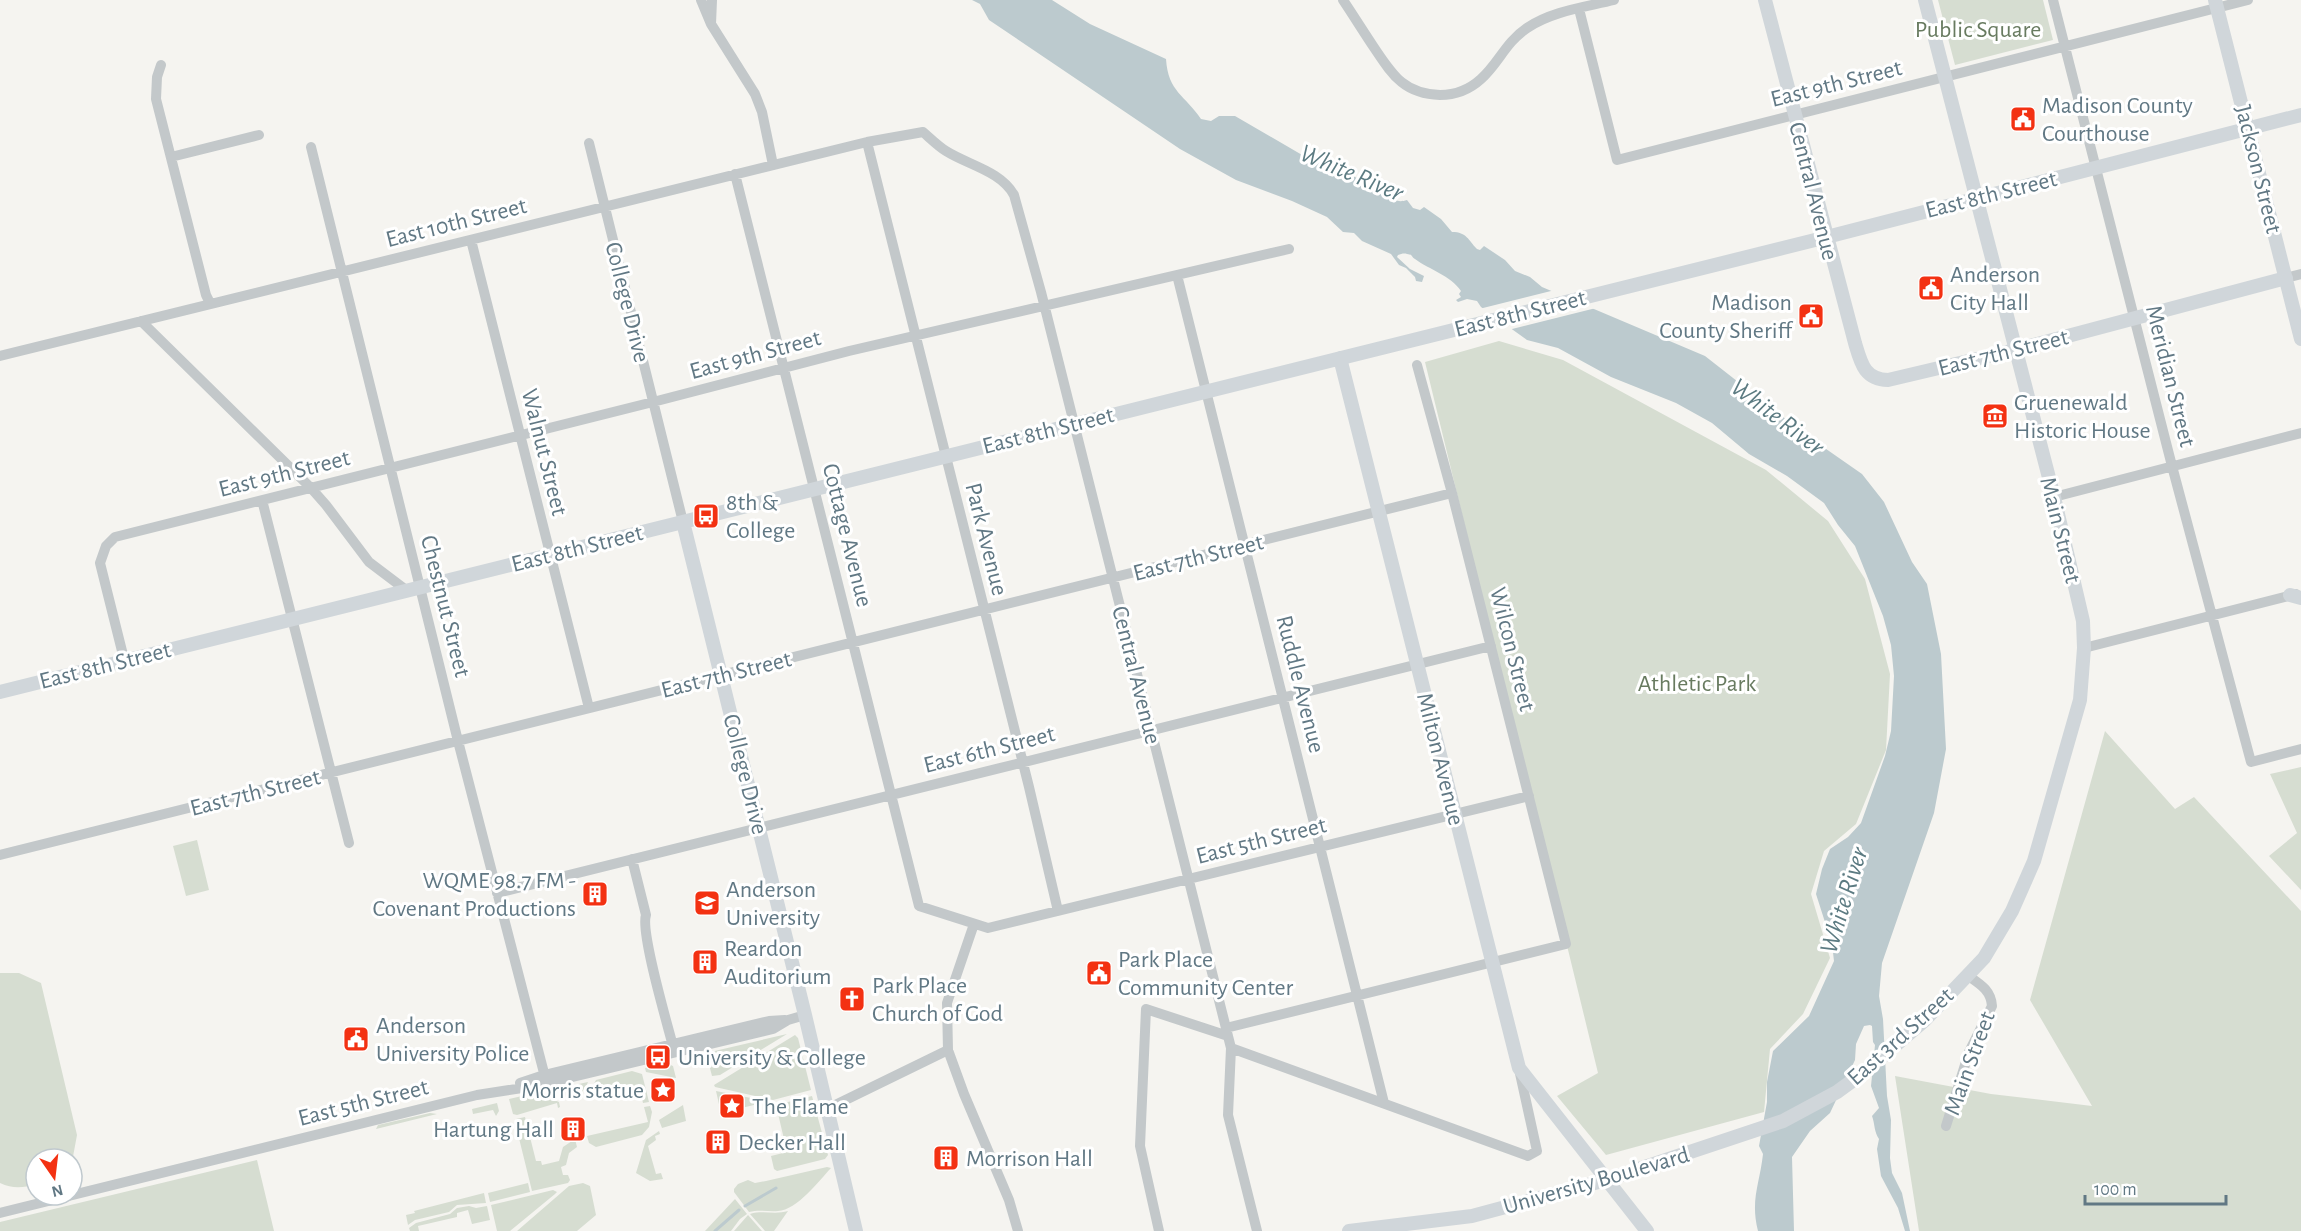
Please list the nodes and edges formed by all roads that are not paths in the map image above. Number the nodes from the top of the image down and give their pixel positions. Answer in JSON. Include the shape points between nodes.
{"nodes":[{"id":1,"x":701,"y":0,"type":"edge"},
{"id":2,"x":712,"y":0,"type":"edge"},
{"id":3,"x":1343,"y":0,"type":"edge"},
{"id":4,"x":1614,"y":0,"type":"edge"},
{"id":5,"x":1759,"y":0,"type":"edge"},
{"id":6,"x":1766,"y":0,"type":"edge"},
{"id":7,"x":1925,"y":0,"type":"edge"},
{"id":8,"x":2054,"y":0,"type":"edge"},
{"id":9,"x":2248,"y":0,"type":"edge"},
{"id":10,"x":2216,"y":4,"type":"edge"},
{"id":11,"x":1579,"y":9,"type":"junction"},
{"id":12,"x":711,"y":24,"type":"junction"},
{"id":13,"x":1772,"y":24,"type":"junction"},
{"id":14,"x":2065,"y":46,"type":"junction"},
{"id":15,"x":161,"y":65,"type":"dead end"},
{"id":16,"x":1945,"y":77,"type":"junction"},
{"id":17,"x":1795,"y":115,"type":"junction"},
{"id":18,"x":2301,"y":115,"type":"edge"},
{"id":19,"x":2248,"y":128,"type":"junction"},
{"id":20,"x":923,"y":132,"type":"joint"},
{"id":21,"x":259,"y":135,"type":"dead end"},
{"id":22,"x":867,"y":142,"type":"junction"},
{"id":23,"x":589,"y":143,"type":"dead end"},
{"id":24,"x":311,"y":147,"type":"dead end"},
{"id":25,"x":171,"y":157,"type":"junction"},
{"id":26,"x":773,"y":165,"type":"junction"},
{"id":27,"x":2096,"y":168,"type":"junction"},
{"id":28,"x":735,"y":174,"type":"junction"},
{"id":29,"x":1975,"y":198,"type":"junction"},
{"id":30,"x":604,"y":207,"type":"junction"},
{"id":31,"x":1821,"y":239,"type":"junction"},
{"id":32,"x":471,"y":240,"type":"junction"},
{"id":33,"x":1289,"y":249,"type":"dead end"},
{"id":34,"x":341,"y":272,"type":"junction"},
{"id":35,"x":2301,"y":274,"type":"edge"},
{"id":36,"x":1177,"y":275,"type":"junction"},
{"id":37,"x":2286,"y":278,"type":"junction"},
{"id":38,"x":210,"y":303,"type":"junction"},
{"id":39,"x":1045,"y":305,"type":"junction"},
{"id":40,"x":2134,"y":318,"type":"junction"},
{"id":41,"x":141,"y":321,"type":"junction"},
{"id":42,"x":914,"y":337,"type":"junction"},
{"id":43,"x":2301,"y":339,"type":"edge"},
{"id":44,"x":2015,"y":350,"type":"junction"},
{"id":45,"x":0,"y":356,"type":"edge"},
{"id":46,"x":1340,"y":358,"type":"junction"},
{"id":47,"x":1416,"y":364,"type":"dead end"},
{"id":48,"x":784,"y":369,"type":"junction"},
{"id":49,"x":1872,"y":377,"type":"joint"},
{"id":50,"x":1206,"y":390,"type":"junction"},
{"id":51,"x":653,"y":402,"type":"junction"},
{"id":52,"x":1074,"y":423,"type":"junction"},
{"id":53,"x":2301,"y":433,"type":"edge"},
{"id":54,"x":519,"y":435,"type":"junction"},
{"id":55,"x":944,"y":456,"type":"junction"},
{"id":56,"x":2172,"y":466,"type":"junction"},
{"id":57,"x":390,"y":468,"type":"junction"},
{"id":58,"x":311,"y":488,"type":"junction"},
{"id":59,"x":814,"y":488,"type":"junction"},
{"id":60,"x":1452,"y":493,"type":"junction"},
{"id":61,"x":2054,"y":497,"type":"junction"},
{"id":62,"x":262,"y":500,"type":"junction"},
{"id":63,"x":1378,"y":512,"type":"junction"},
{"id":64,"x":683,"y":522,"type":"junction"},
{"id":65,"x":1244,"y":545,"type":"junction"},
{"id":66,"x":549,"y":555,"type":"junction"},
{"id":67,"x":1112,"y":578,"type":"junction"},
{"id":68,"x":413,"y":588,"type":"junction"},
{"id":69,"x":2298,"y":595,"type":"edge"},
{"id":70,"x":983,"y":610,"type":"junction"},
{"id":71,"x":2213,"y":615,"type":"junction"},
{"id":72,"x":292,"y":620,"type":"junction"},
{"id":73,"x":853,"y":642,"type":"junction"},
{"id":74,"x":1491,"y":646,"type":"junction"},
{"id":75,"x":2084,"y":648,"type":"junction"},
{"id":76,"x":124,"y":659,"type":"junction"},
{"id":77,"x":1417,"y":664,"type":"junction"},
{"id":78,"x":721,"y":675,"type":"junction"},
{"id":79,"x":0,"y":692,"type":"edge"},
{"id":80,"x":1282,"y":698,"type":"junction"},
{"id":81,"x":589,"y":708,"type":"junction"},
{"id":82,"x":1151,"y":730,"type":"junction"},
{"id":83,"x":458,"y":741,"type":"junction"},
{"id":84,"x":2301,"y":749,"type":"edge"},
{"id":85,"x":1022,"y":762,"type":"junction"},
{"id":86,"x":331,"y":773,"type":"junction"},
{"id":87,"x":891,"y":795,"type":"junction"},
{"id":88,"x":1529,"y":796,"type":"junction"},
{"id":89,"x":1455,"y":814,"type":"junction"},
{"id":90,"x":759,"y":828,"type":"junction"},
{"id":91,"x":349,"y":843,"type":"dead end"},
{"id":92,"x":1320,"y":848,"type":"junction"},
{"id":93,"x":0,"y":855,"type":"edge"},
{"id":94,"x":632,"y":859,"type":"junction"},
{"id":95,"x":1190,"y":879,"type":"junction"},
{"id":96,"x":496,"y":893,"type":"junction"},
{"id":97,"x":919,"y":906,"type":"joint"},
{"id":98,"x":1058,"y":911,"type":"junction"},
{"id":99,"x":974,"y":924,"type":"junction"},
{"id":100,"x":1990,"y":949,"type":"joint"},
{"id":101,"x":1492,"y":963,"type":"junction"},
{"id":102,"x":1967,"y":975,"type":"junction"},
{"id":103,"x":1357,"y":996,"type":"junction"},
{"id":104,"x":805,"y":1015,"type":"junction"},
{"id":105,"x":1227,"y":1032,"type":"junction"},
{"id":106,"x":673,"y":1048,"type":"junction"},
{"id":107,"x":1231,"y":1048,"type":"junction"},
{"id":108,"x":948,"y":1050,"type":"junction"},
{"id":109,"x":1519,"y":1068,"type":"junction"},
{"id":110,"x":544,"y":1073,"type":"dead end"},
{"id":111,"x":1384,"y":1103,"type":"junction"},
{"id":112,"x":827,"y":1109,"type":"junction"},
{"id":113,"x":1946,"y":1126,"type":"dead end"},
{"id":114,"x":1735,"y":1139,"type":"joint"},
{"id":115,"x":1606,"y":1180,"type":"junction"},
{"id":116,"x":0,"y":1213,"type":"edge"},
{"id":117,"x":856,"y":1231,"type":"edge"},
{"id":118,"x":1018,"y":1231,"type":"edge"},
{"id":119,"x":1159,"y":1231,"type":"edge"},
{"id":120,"x":1257,"y":1231,"type":"edge"},
{"id":121,"x":1349,"y":1231,"type":"edge"},
{"id":122,"x":1647,"y":1231,"type":"edge"}],
"edges":[{"from":1,"to":12,"type":"street"},
{"from":2,"to":12,"type":"street"},
{"from":3,"to":11,"type":"street","via":[[1394,77],[1412,90],[1445,95],[1474,85],[1528,27]]},
{"from":4,"to":11,"type":"street"},
{"from":5,"to":13,"type":"street"},
{"from":6,"to":13,"type":"main road","name":"Central Avenue"},
{"from":7,"to":16,"type":"main road","name":"Main Street"},
{"from":8,"to":14,"type":"street","name":"Meridian Street"},
{"from":9,"to":10,"type":"street","name":"East 9th Street"},
{"from":10,"to":14,"type":"street","name":"East 9th Street"},
{"from":10,"to":19,"type":"main road","name":"Jackson Street"},
{"from":11,"to":17,"type":"street","name":"East 9th Street","via":[[1617,160]]},
{"from":12,"to":26,"type":"street","via":[[755,94]]},
{"from":13,"to":17,"type":"main road","name":"Central Avenue"},
{"from":14,"to":16,"type":"street","name":"East 9th Street"},
{"from":14,"to":27,"type":"street","name":"Meridian Street"},
{"from":15,"to":25,"type":"street","via":[[156,76],[156,99]]},
{"from":16,"to":17,"type":"street","name":"East 9th Street"},
{"from":16,"to":29,"type":"main road","name":"Main Street"},
{"from":17,"to":31,"type":"main road","name":"Central Avenue"},
{"from":18,"to":19,"type":"main road","name":"East 8th Street"},
{"from":19,"to":27,"type":"main road","name":"East 8th Street"},
{"from":19,"to":37,"type":"main road","name":"Jackson Street"},
{"from":20,"to":22,"type":"street","name":"East 10th Street"},
{"from":20,"to":39,"type":"street","name":"Central Avenue","via":[[945,150],[1010,187]]},
{"from":21,"to":25,"type":"street"},
{"from":22,"to":26,"type":"street","name":"East 10th Street"},
{"from":22,"to":42,"type":"street","name":"Park Avenue"},
{"from":23,"to":30,"type":"street","name":"College Drive"},
{"from":24,"to":34,"type":"street","name":"Chestnut Street"},
{"from":25,"to":38,"type":"street"},
{"from":26,"to":28,"type":"street","name":"East 10th Street"},
{"from":27,"to":29,"type":"main road","name":"East 8th Street"},
{"from":27,"to":40,"type":"street","name":"Meridian Street"},
{"from":28,"to":30,"type":"street","name":"East 10th Street"},
{"from":28,"to":48,"type":"street","name":"Cottage Avenue"},
{"from":29,"to":31,"type":"main road","name":"East 8th Street"},
{"from":29,"to":44,"type":"main road","name":"Main Street"},
{"from":30,"to":32,"type":"street","name":"East 10th Street"},
{"from":30,"to":51,"type":"street","name":"College Drive"},
{"from":31,"to":46,"type":"main road","name":"East 8th Street"},
{"from":31,"to":49,"type":"main road","name":"Central Avenue","via":[[1862,367]]},
{"from":32,"to":34,"type":"street","name":"East 10th Street"},
{"from":32,"to":54,"type":"street","name":"Walnut Street"},
{"from":33,"to":36,"type":"street","name":"East 9th Street"},
{"from":34,"to":38,"type":"street","name":"East 10th Street"},
{"from":34,"to":57,"type":"street","name":"Chestnut Street"},
{"from":35,"to":37,"type":"street"},
{"from":36,"to":39,"type":"street","name":"East 9th Street"},
{"from":36,"to":50,"type":"street","name":"Ruddle Avenue"},
{"from":37,"to":40,"type":"main road","name":"East 7th Street"},
{"from":37,"to":43,"type":"main road","name":"Jackson Street"},
{"from":38,"to":41,"type":"street","name":"East 10th Street"},
{"from":39,"to":42,"type":"street","name":"East 9th Street"},
{"from":39,"to":52,"type":"street","name":"Central Avenue"},
{"from":40,"to":44,"type":"main road","name":"East 7th Street"},
{"from":40,"to":56,"type":"street","name":"Meridian Street"},
{"from":41,"to":45,"type":"street","name":"East 10th Street"},
{"from":41,"to":58,"type":"street"},
{"from":42,"to":48,"type":"street","name":"East 9th Street"},
{"from":42,"to":55,"type":"street","name":"Park Avenue"},
{"from":44,"to":49,"type":"main road","name":"East 7th Street","via":[[1888,380]]},
{"from":44,"to":61,"type":"main road","name":"Main Street"},
{"from":46,"to":50,"type":"main road","name":"East 8th Street"},
{"from":46,"to":63,"type":"main road","name":"Milton Avenue"},
{"from":47,"to":60,"type":"street","name":"Wilcon Street"},
{"from":48,"to":51,"type":"street","name":"East 9th Street"},
{"from":48,"to":59,"type":"street","name":"Cottage Avenue"},
{"from":50,"to":52,"type":"main road","name":"East 8th Street"},
{"from":50,"to":65,"type":"street","name":"Ruddle Avenue"},
{"from":51,"to":54,"type":"street","name":"East 9th Street"},
{"from":51,"to":64,"type":"street","name":"College Drive"},
{"from":52,"to":55,"type":"main road","name":"East 8th Street"},
{"from":52,"to":67,"type":"street","name":"Central Avenue"},
{"from":53,"to":56,"type":"street"},
{"from":54,"to":57,"type":"street","name":"East 9th Street"},
{"from":54,"to":66,"type":"street","name":"Walnut Street"},
{"from":55,"to":59,"type":"main road","name":"East 8th Street"},
{"from":55,"to":70,"type":"street","name":"Park Avenue"},
{"from":56,"to":61,"type":"street"},
{"from":56,"to":71,"type":"street","name":"Meridian Street"},
{"from":57,"to":58,"type":"street","name":"East 9th Street"},
{"from":57,"to":68,"type":"street","name":"Chestnut Street"},
{"from":58,"to":62,"type":"street","name":"East 9th Street"},
{"from":58,"to":68,"type":"street","via":[[369,562]]},
{"from":59,"to":64,"type":"main road","name":"East 8th Street"},
{"from":59,"to":73,"type":"street","name":"Cottage Avenue"},
{"from":60,"to":63,"type":"street","name":"East 7th Street"},
{"from":60,"to":74,"type":"street","name":"Wilcon Street"},
{"from":61,"to":75,"type":"main road","name":"Main Street","via":[[2084,621]]},
{"from":62,"to":72,"type":"street"},
{"from":62,"to":76,"type":"street","name":"East 9th Street","via":[[115,537],[106,546],[101,554],[101,567]]},
{"from":63,"to":65,"type":"street","name":"East 7th Street"},
{"from":63,"to":77,"type":"main road","name":"Milton Avenue"},
{"from":64,"to":66,"type":"main road","name":"East 8th Street"},
{"from":64,"to":78,"type":"main road","name":"College Drive"},
{"from":65,"to":67,"type":"street","name":"East 7th Street"},
{"from":65,"to":80,"type":"street","name":"Ruddle Avenue"},
{"from":66,"to":68,"type":"main road","name":"East 8th Street"},
{"from":66,"to":81,"type":"street","name":"Walnut Street"},
{"from":67,"to":70,"type":"street","name":"East 7th Street"},
{"from":67,"to":82,"type":"street","name":"Central Avenue"},
{"from":68,"to":72,"type":"main road","name":"East 8th Street"},
{"from":68,"to":83,"type":"street","name":"Chestnut Street"},
{"from":69,"to":71,"type":"street"},
{"from":70,"to":73,"type":"street","name":"East 7th Street"},
{"from":70,"to":85,"type":"street","name":"Park Avenue"},
{"from":71,"to":75,"type":"street"},
{"from":71,"to":84,"type":"street","name":"Meridian Street","via":[[2251,762]]},
{"from":72,"to":76,"type":"main road","name":"East 8th Street"},
{"from":72,"to":86,"type":"street"},
{"from":73,"to":78,"type":"street","name":"East 7th Street"},
{"from":73,"to":87,"type":"street","name":"Cottage Avenue"},
{"from":74,"to":77,"type":"street","name":"East 6th Street"},
{"from":74,"to":88,"type":"street","name":"Wilcon Street"},
{"from":75,"to":100,"type":"main road","name":"Main Street","via":[[2080,700],[2034,861]]},
{"from":76,"to":79,"type":"main road","name":"East 8th Street"},
{"from":77,"to":80,"type":"street","name":"East 6th Street"},
{"from":77,"to":89,"type":"main road","name":"Milton Avenue"},
{"from":78,"to":81,"type":"street","name":"East 7th Street"},
{"from":78,"to":90,"type":"main road","name":"College Drive"},
{"from":80,"to":82,"type":"street","name":"East 6th Street"},
{"from":80,"to":92,"type":"street","name":"Ruddle Avenue"},
{"from":81,"to":83,"type":"street","name":"East 7th Street"},
{"from":82,"to":85,"type":"street","name":"East 6th Street"},
{"from":82,"to":95,"type":"street","name":"Central Avenue"},
{"from":83,"to":86,"type":"street","name":"East 7th Street"},
{"from":83,"to":96,"type":"street","name":"Chestnut Street"},
{"from":85,"to":87,"type":"street","name":"East 6th Street"},
{"from":85,"to":98,"type":"street","name":"Park Avenue"},
{"from":86,"to":91,"type":"street"},
{"from":86,"to":93,"type":"street","name":"East 7th Street"},
{"from":87,"to":90,"type":"street","name":"East 6th Street"},
{"from":87,"to":97,"type":"street","name":"Cottage Avenue"},
{"from":88,"to":89,"type":"street","name":"East 5th Street"},
{"from":88,"to":101,"type":"street","name":"Wilcon Street","via":[[1566,944]]},
{"from":89,"to":92,"type":"street","name":"East 5th Street"},
{"from":89,"to":101,"type":"main road","name":"Milton Avenue"},
{"from":90,"to":94,"type":"street","name":"East 6th Street"},
{"from":90,"to":104,"type":"main road","name":"College Drive"},
{"from":92,"to":95,"type":"street","name":"East 5th Street"},
{"from":92,"to":103,"type":"street","name":"Ruddle Avenue"},
{"from":94,"to":96,"type":"street","name":"East 6th Street"},
{"from":94,"to":106,"type":"street"},
{"from":95,"to":98,"type":"street","name":"East 5th Street"},
{"from":95,"to":105,"type":"street","name":"Central Avenue"},
{"from":96,"to":110,"type":"street","name":"Chestnut Street"},
{"from":97,"to":99,"type":"street","name":"East 5th Street"},
{"from":98,"to":99,"type":"street","name":"East 5th Street","via":[[988,928]]},
{"from":99,"to":108,"type":"street","via":[[947,1002]]},
{"from":100,"to":102,"type":"main road","name":"East 3rd Street"},
{"from":101,"to":103,"type":"street"},
{"from":101,"to":109,"type":"main road","name":"Milton Avenue"},
{"from":102,"to":113,"type":"street","name":"Main Street","via":[[1985,988],[1992,1006],[1969,1052]]},
{"from":102,"to":114,"type":"main road","name":"East 3rd Street","via":[[1924,1021],[1837,1092],[1784,1121]]},
{"from":103,"to":105,"type":"street"},
{"from":103,"to":111,"type":"street","name":"Ruddle Avenue"},
{"from":104,"to":106,"type":"street","name":"East 5th Street","via":[[773,1029]]},
{"from":104,"to":112,"type":"main road","name":"College Drive"},
{"from":105,"to":107,"type":"street","name":"Central Avenue"},
{"from":105,"to":119,"type":"street","via":[[1146,1009],[1140,1146]]},
{"from":106,"to":116,"type":"street","name":"East 5th Street","via":[[535,1086],[477,1095]]},
{"from":107,"to":111,"type":"street"},
{"from":107,"to":120,"type":"street","name":"Central Avenue","via":[[1228,1115]]},
{"from":108,"to":112,"type":"street"},
{"from":108,"to":118,"type":"street"},
{"from":109,"to":111,"type":"street","name":"Milton Avenue","via":[[1537,1151],[1528,1156]]},
{"from":109,"to":115,"type":"main road"},
{"from":112,"to":117,"type":"main road","name":"College Drive"},
{"from":114,"to":115,"type":"main road","name":"University Boulevard"},
{"from":115,"to":121,"type":"main road","name":"University Boulevard","via":[[1472,1216]]},
{"from":115,"to":122,"type":"main road"}]}
